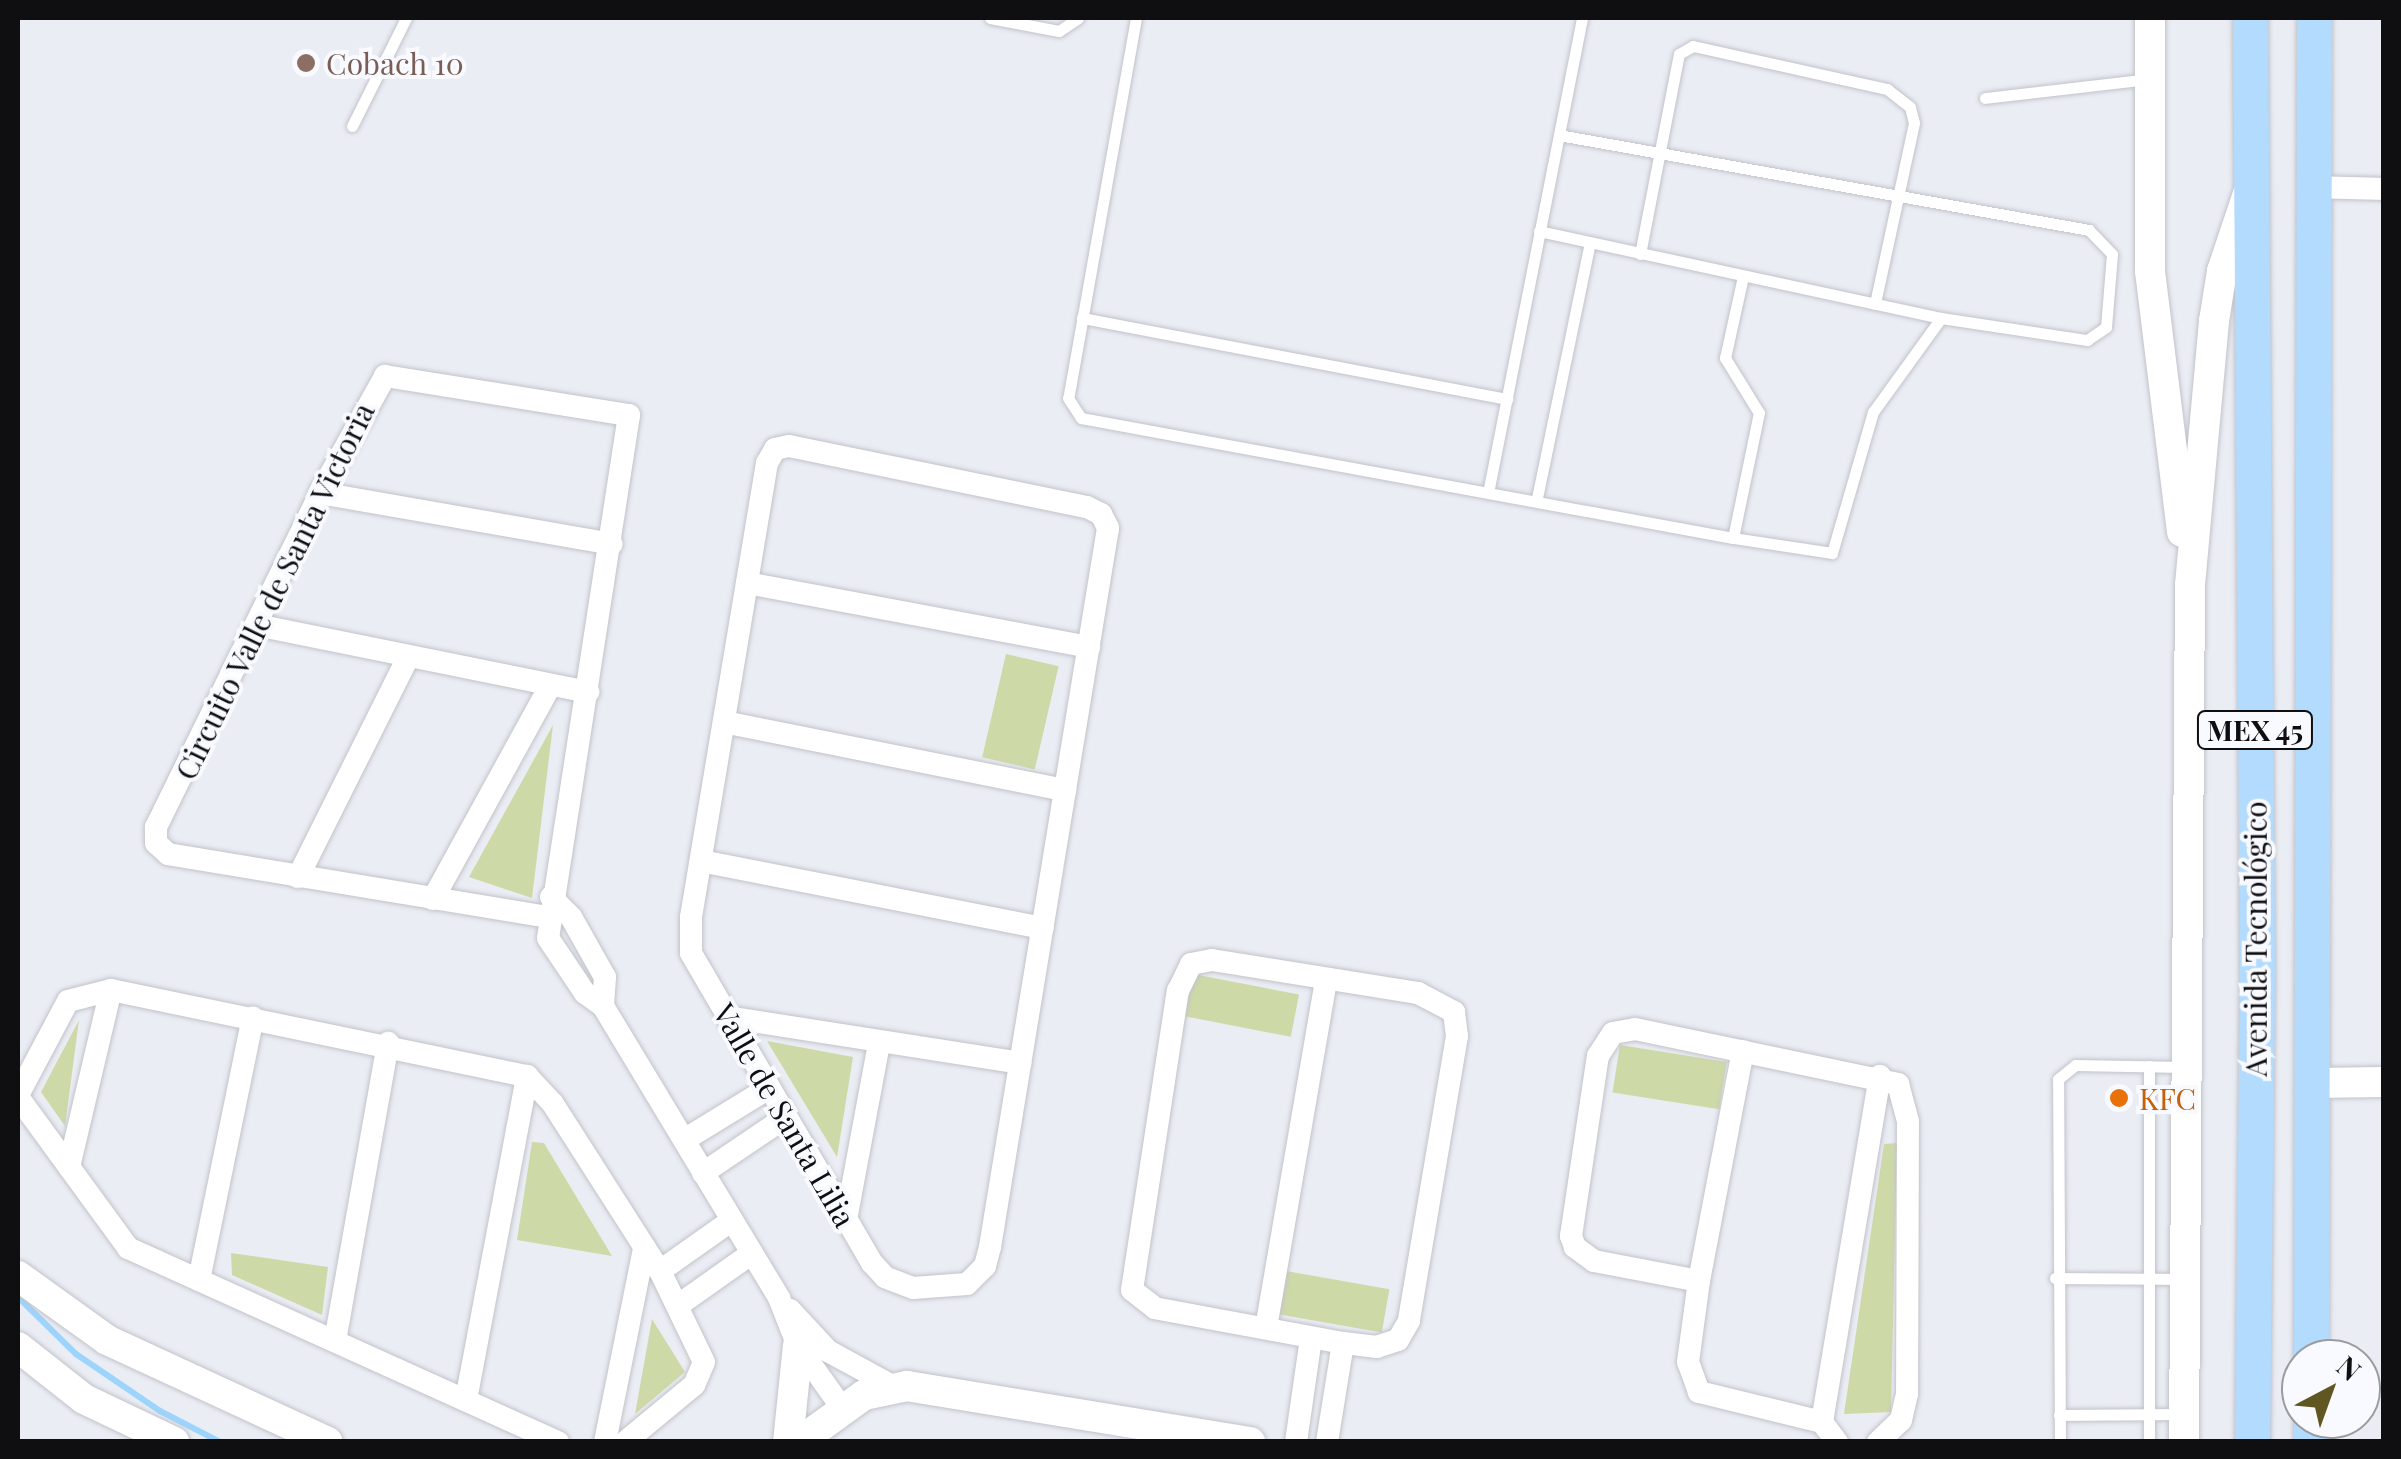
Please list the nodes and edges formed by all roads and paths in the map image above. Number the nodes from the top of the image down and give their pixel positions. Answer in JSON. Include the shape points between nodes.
{"nodes":[{"id":1,"x":406,"y":18,"type":"edge"},
{"id":2,"x":990,"y":18,"type":"edge"},
{"id":3,"x":1078,"y":18,"type":"edge"},
{"id":4,"x":1136,"y":18,"type":"edge"},
{"id":5,"x":1582,"y":18,"type":"edge"},
{"id":6,"x":2150,"y":18,"type":"edge"},
{"id":7,"x":2250,"y":18,"type":"edge"},
{"id":8,"x":2314,"y":18,"type":"edge"},
{"id":9,"x":2150,"y":78,"type":"junction"},
{"id":10,"x":1985,"y":98,"type":"dead end"},
{"id":11,"x":352,"y":126,"type":"dead end"},
{"id":12,"x":1558,"y":135,"type":"junction"},
{"id":13,"x":1660,"y":156,"type":"junction"},
{"id":14,"x":2313,"y":187,"type":"junction"},
{"id":15,"x":2250,"y":188,"type":"junction"},
{"id":16,"x":2384,"y":189,"type":"edge"},
{"id":17,"x":1896,"y":198,"type":"junction"},
{"id":18,"x":1540,"y":231,"type":"junction"},
{"id":19,"x":1590,"y":242,"type":"junction"},
{"id":20,"x":1640,"y":254,"type":"junction"},
{"id":21,"x":1743,"y":276,"type":"junction"},
{"id":22,"x":1875,"y":304,"type":"junction"},
{"id":23,"x":1082,"y":318,"type":"junction"},
{"id":24,"x":1941,"y":318,"type":"junction"},
{"id":25,"x":1506,"y":399,"type":"junction"},
{"id":26,"x":1489,"y":488,"type":"junction"},
{"id":27,"x":320,"y":493,"type":"junction"},
{"id":28,"x":1537,"y":498,"type":"junction"},
{"id":29,"x":1733,"y":538,"type":"junction"},
{"id":30,"x":612,"y":544,"type":"junction"},
{"id":31,"x":748,"y":583,"type":"junction"},
{"id":32,"x":2190,"y":585,"type":"junction"},
{"id":33,"x":256,"y":625,"type":"junction"},
{"id":34,"x":1088,"y":646,"type":"junction"},
{"id":35,"x":407,"y":659,"type":"junction"},
{"id":36,"x":550,"y":686,"type":"junction"},
{"id":37,"x":588,"y":692,"type":"junction"},
{"id":38,"x":724,"y":722,"type":"junction"},
{"id":39,"x":1065,"y":790,"type":"junction"},
{"id":40,"x":701,"y":861,"type":"junction"},
{"id":41,"x":298,"y":876,"type":"junction"},
{"id":42,"x":433,"y":900,"type":"junction"},
{"id":43,"x":549,"y":907,"type":"junction"},
{"id":44,"x":1042,"y":928,"type":"junction"},
{"id":45,"x":1326,"y":979,"type":"junction"},
{"id":46,"x":111,"y":990,"type":"junction"},
{"id":47,"x":253,"y":1017,"type":"junction"},
{"id":48,"x":727,"y":1017,"type":"junction"},
{"id":49,"x":388,"y":1043,"type":"junction"},
{"id":50,"x":880,"y":1043,"type":"junction"},
{"id":51,"x":1743,"y":1051,"type":"junction"},
{"id":52,"x":1020,"y":1063,"type":"junction"},
{"id":53,"x":2149,"y":1066,"type":"junction"},
{"id":54,"x":2187,"y":1068,"type":"junction"},
{"id":55,"x":527,"y":1076,"type":"junction"},
{"id":56,"x":1880,"y":1076,"type":"junction"},
{"id":57,"x":2384,"y":1082,"type":"edge"},
{"id":58,"x":2313,"y":1083,"type":"junction"},
{"id":59,"x":769,"y":1088,"type":"junction"},
{"id":60,"x":18,"y":1096,"type":"edge"},
{"id":61,"x":786,"y":1117,"type":"junction"},
{"id":62,"x":684,"y":1140,"type":"junction"},
{"id":63,"x":69,"y":1167,"type":"junction"},
{"id":64,"x":704,"y":1173,"type":"junction"},
{"id":65,"x":732,"y":1220,"type":"junction"},
{"id":66,"x":846,"y":1220,"type":"junction"},
{"id":67,"x":644,"y":1248,"type":"junction"},
{"id":68,"x":752,"y":1254,"type":"junction"},
{"id":69,"x":660,"y":1271,"type":"junction"},
{"id":70,"x":18,"y":1276,"type":"edge"},
{"id":71,"x":2055,"y":1278,"type":"junction"},
{"id":72,"x":199,"y":1280,"type":"junction"},
{"id":73,"x":2149,"y":1280,"type":"junction"},
{"id":74,"x":2186,"y":1280,"type":"junction"},
{"id":75,"x":1699,"y":1281,"type":"junction"},
{"id":76,"x":779,"y":1298,"type":"junction"},
{"id":77,"x":680,"y":1304,"type":"junction"},
{"id":78,"x":1266,"y":1328,"type":"junction"},
{"id":79,"x":1311,"y":1338,"type":"junction"},
{"id":80,"x":2312,"y":1339,"type":"edge"},
{"id":81,"x":335,"y":1341,"type":"junction"},
{"id":82,"x":1343,"y":1342,"type":"junction"},
{"id":83,"x":798,"y":1346,"type":"junction"},
{"id":84,"x":18,"y":1347,"type":"edge"},
{"id":85,"x":894,"y":1387,"type":"junction"},
{"id":86,"x":466,"y":1400,"type":"junction"},
{"id":87,"x":842,"y":1408,"type":"junction"},
{"id":88,"x":2150,"y":1414,"type":"junction"},
{"id":89,"x":2059,"y":1415,"type":"junction"},
{"id":90,"x":1822,"y":1422,"type":"junction"},
{"id":91,"x":2184,"y":1428,"type":"edge"},
{"id":92,"x":174,"y":1442,"type":"edge"},
{"id":93,"x":328,"y":1442,"type":"edge"},
{"id":94,"x":558,"y":1442,"type":"edge"},
{"id":95,"x":605,"y":1442,"type":"edge"},
{"id":96,"x":625,"y":1442,"type":"edge"},
{"id":97,"x":788,"y":1442,"type":"edge"},
{"id":98,"x":799,"y":1442,"type":"edge"},
{"id":99,"x":1250,"y":1442,"type":"edge"},
{"id":100,"x":1296,"y":1442,"type":"edge"},
{"id":101,"x":1327,"y":1442,"type":"edge"},
{"id":102,"x":1837,"y":1442,"type":"edge"},
{"id":103,"x":1878,"y":1442,"type":"edge"},
{"id":104,"x":2060,"y":1442,"type":"edge"},
{"id":105,"x":2149,"y":1442,"type":"edge"},
{"id":106,"x":2252,"y":1442,"type":"edge"}],
"edges":[{"from":1,"to":11,"type":"lane"},
{"from":2,"to":3,"type":"lane","via":[[1059,31]]},
{"from":4,"to":23,"type":"lane"},
{"from":5,"to":12,"type":"lane"},
{"from":6,"to":9,"type":"main road"},
{"from":7,"to":15,"type":"main road","name":"Avenida Tecnológico","number":"MEX 45"},
{"from":8,"to":14,"type":"main road","name":"Avenida Tecnológico","number":"MEX 45"},
{"from":9,"to":10,"type":"lane"},
{"from":9,"to":32,"type":"main road","via":[[2151,288]]},
{"from":12,"to":13,"type":"lane"},
{"from":12,"to":18,"type":"lane"},
{"from":13,"to":17,"type":"lane"},
{"from":13,"to":17,"type":"lane","via":[[1679,54],[1693,46],[1900,95],[1914,123]]},
{"from":13,"to":20,"type":"lane"},
{"from":14,"to":16,"type":"street"},
{"from":14,"to":58,"type":"main road","name":"Avenida Tecnológico","number":"MEX 45"},
{"from":15,"to":32,"type":"main road","via":[[2217,304]]},
{"from":15,"to":106,"type":"main road","name":"Avenida Tecnológico","number":"MEX 45","via":[[2257,970]]},
{"from":17,"to":22,"type":"lane"},
{"from":17,"to":24,"type":"lane","via":[[2089,230],[2107,242],[2106,327],[2095,339]]},
{"from":18,"to":19,"type":"lane"},
{"from":18,"to":25,"type":"lane"},
{"from":19,"to":20,"type":"lane"},
{"from":19,"to":28,"type":"lane"},
{"from":20,"to":21,"type":"lane"},
{"from":21,"to":22,"type":"lane"},
{"from":21,"to":29,"type":"lane","via":[[1725,358],[1759,413]]},
{"from":22,"to":24,"type":"lane"},
{"from":23,"to":25,"type":"lane"},
{"from":23,"to":26,"type":"lane","via":[[1068,398],[1081,418]]},
{"from":24,"to":29,"type":"lane","via":[[1873,412],[1832,552]]},
{"from":25,"to":26,"type":"lane"},
{"from":26,"to":28,"type":"lane"},
{"from":27,"to":30,"type":"street"},
{"from":27,"to":30,"type":"street","name":"Circuito Valle de Santa Victoria","via":[[385,376],[621,410],[632,422]]},
{"from":27,"to":33,"type":"street","name":"Circuito Valle de Santa Victoria"},
{"from":28,"to":29,"type":"lane"},
{"from":30,"to":37,"type":"street","name":"Circuito Valle de Santa Victoria"},
{"from":31,"to":34,"type":"street"},
{"from":31,"to":34,"type":"street","name":"Valle de Santa Lilia","via":[[768,463],[775,449],[789,446],[1101,514],[1108,528]]},
{"from":31,"to":38,"type":"street","name":"Valle de Santa Lilia"},
{"from":32,"to":54,"type":"main road"},
{"from":33,"to":35,"type":"street"},
{"from":33,"to":41,"type":"street","name":"Circuito Valle de Santa Victoria","via":[[156,827],[156,844],[168,854]]},
{"from":34,"to":39,"type":"street","name":"Valle de Santa Lilia"},
{"from":35,"to":36,"type":"street"},
{"from":35,"to":41,"type":"street"},
{"from":36,"to":37,"type":"street"},
{"from":36,"to":42,"type":"street"},
{"from":37,"to":43,"type":"street","name":"Circuito Valle de Santa Victoria"},
{"from":38,"to":39,"type":"street"},
{"from":38,"to":40,"type":"street","name":"Valle de Santa Lilia"},
{"from":39,"to":44,"type":"street","name":"Valle de Santa Lilia"},
{"from":40,"to":44,"type":"street"},
{"from":40,"to":48,"type":"street","name":"Valle de Santa Lilia","via":[[692,953]]},
{"from":41,"to":42,"type":"street","name":"Circuito Valle de Santa Victoria"},
{"from":42,"to":43,"type":"street","name":"Circuito Valle de Santa Victoria"},
{"from":43,"to":62,"type":"street","name":"Circuito Valle de Santa Victoria","via":[[548,938],[585,993],[603,1006]]},
{"from":44,"to":52,"type":"street","name":"Valle de Santa Lilia"},
{"from":45,"to":78,"type":"street"},
{"from":45,"to":78,"type":"street","via":[[1200,961],[1184,970],[1178,991],[1132,1290],[1155,1308]]},
{"from":45,"to":82,"type":"street","via":[[1434,998],[1454,1012],[1457,1024],[1408,1321],[1389,1344]]},
{"from":46,"to":47,"type":"street"},
{"from":46,"to":60,"type":"street","via":[[68,1001]]},
{"from":46,"to":63,"type":"street"},
{"from":47,"to":49,"type":"street"},
{"from":47,"to":72,"type":"street"},
{"from":48,"to":50,"type":"street"},
{"from":48,"to":59,"type":"street","name":"Valle de Santa Lilia"},
{"from":49,"to":55,"type":"street"},
{"from":49,"to":81,"type":"street"},
{"from":50,"to":52,"type":"street"},
{"from":50,"to":66,"type":"street"},
{"from":51,"to":56,"type":"street"},
{"from":51,"to":75,"type":"street"},
{"from":51,"to":75,"type":"street","via":[[1635,1029],[1606,1038],[1598,1056],[1571,1236],[1575,1248],[1594,1261]]},
{"from":52,"to":66,"type":"street","name":"Valle de Santa Lilia","via":[[990,1247],[976,1278],[954,1286],[899,1284],[872,1263]]},
{"from":53,"to":54,"type":"lane"},
{"from":53,"to":71,"type":"lane","via":[[2075,1065],[2058,1079]]},
{"from":53,"to":73,"type":"lane"},
{"from":54,"to":74,"type":"main road"},
{"from":55,"to":67,"type":"street","via":[[553,1104]]},
{"from":55,"to":86,"type":"street"},
{"from":56,"to":90,"type":"street"},
{"from":56,"to":103,"type":"street","via":[[1898,1084],[1908,1122],[1907,1394],[1901,1420]]},
{"from":57,"to":58,"type":"main road"},
{"from":58,"to":80,"type":"main road","name":"Avenida Tecnológico","number":"MEX 45"},
{"from":59,"to":61,"type":"street","name":"Valle de Santa Lilia"},
{"from":59,"to":62,"type":"street"},
{"from":60,"to":63,"type":"street"},
{"from":61,"to":64,"type":"street"},
{"from":61,"to":66,"type":"street","name":"Valle de Santa Lilia"},
{"from":62,"to":64,"type":"street","name":"Circuito Valle de Santa Victoria"},
{"from":63,"to":72,"type":"street","via":[[128,1248]]},
{"from":64,"to":65,"type":"street","name":"Circuito Valle de Santa Victoria"},
{"from":65,"to":68,"type":"street","name":"Circuito Valle de Santa Victoria"},
{"from":65,"to":69,"type":"street"},
{"from":67,"to":69,"type":"street"},
{"from":67,"to":95,"type":"street"},
{"from":68,"to":76,"type":"street","name":"Circuito Valle de Santa Victoria"},
{"from":68,"to":77,"type":"street"},
{"from":69,"to":77,"type":"street"},
{"from":70,"to":93,"type":"main road","via":[[107,1340]]},
{"from":71,"to":73,"type":"lane"},
{"from":71,"to":89,"type":"lane"},
{"from":72,"to":81,"type":"street"},
{"from":73,"to":74,"type":"lane"},
{"from":73,"to":88,"type":"lane"},
{"from":74,"to":91,"type":"main road"},
{"from":75,"to":90,"type":"street","via":[[1688,1362],[1699,1392]]},
{"from":76,"to":83,"type":"street","name":"Circuito Valle de Santa Victoria"},
{"from":76,"to":85,"type":"street","via":[[828,1351]]},
{"from":77,"to":96,"type":"street","via":[[703,1375]]},
{"from":78,"to":79,"type":"street"},
{"from":79,"to":82,"type":"street"},
{"from":79,"to":100,"type":"street"},
{"from":81,"to":86,"type":"street"},
{"from":82,"to":101,"type":"street"},
{"from":83,"to":87,"type":"street","name":"Circuito Valle de Santa Victoria"},
{"from":83,"to":97,"type":"main road"},
{"from":84,"to":92,"type":"main road","via":[[84,1399]]},
{"from":85,"to":87,"type":"main road"},
{"from":85,"to":99,"type":"main road","via":[[951,1390]]},
{"from":86,"to":94,"type":"street"},
{"from":87,"to":98,"type":"main road"},
{"from":88,"to":89,"type":"lane"},
{"from":88,"to":91,"type":"lane"},
{"from":88,"to":105,"type":"lane"},
{"from":89,"to":104,"type":"lane"},
{"from":90,"to":102,"type":"street"}]}
